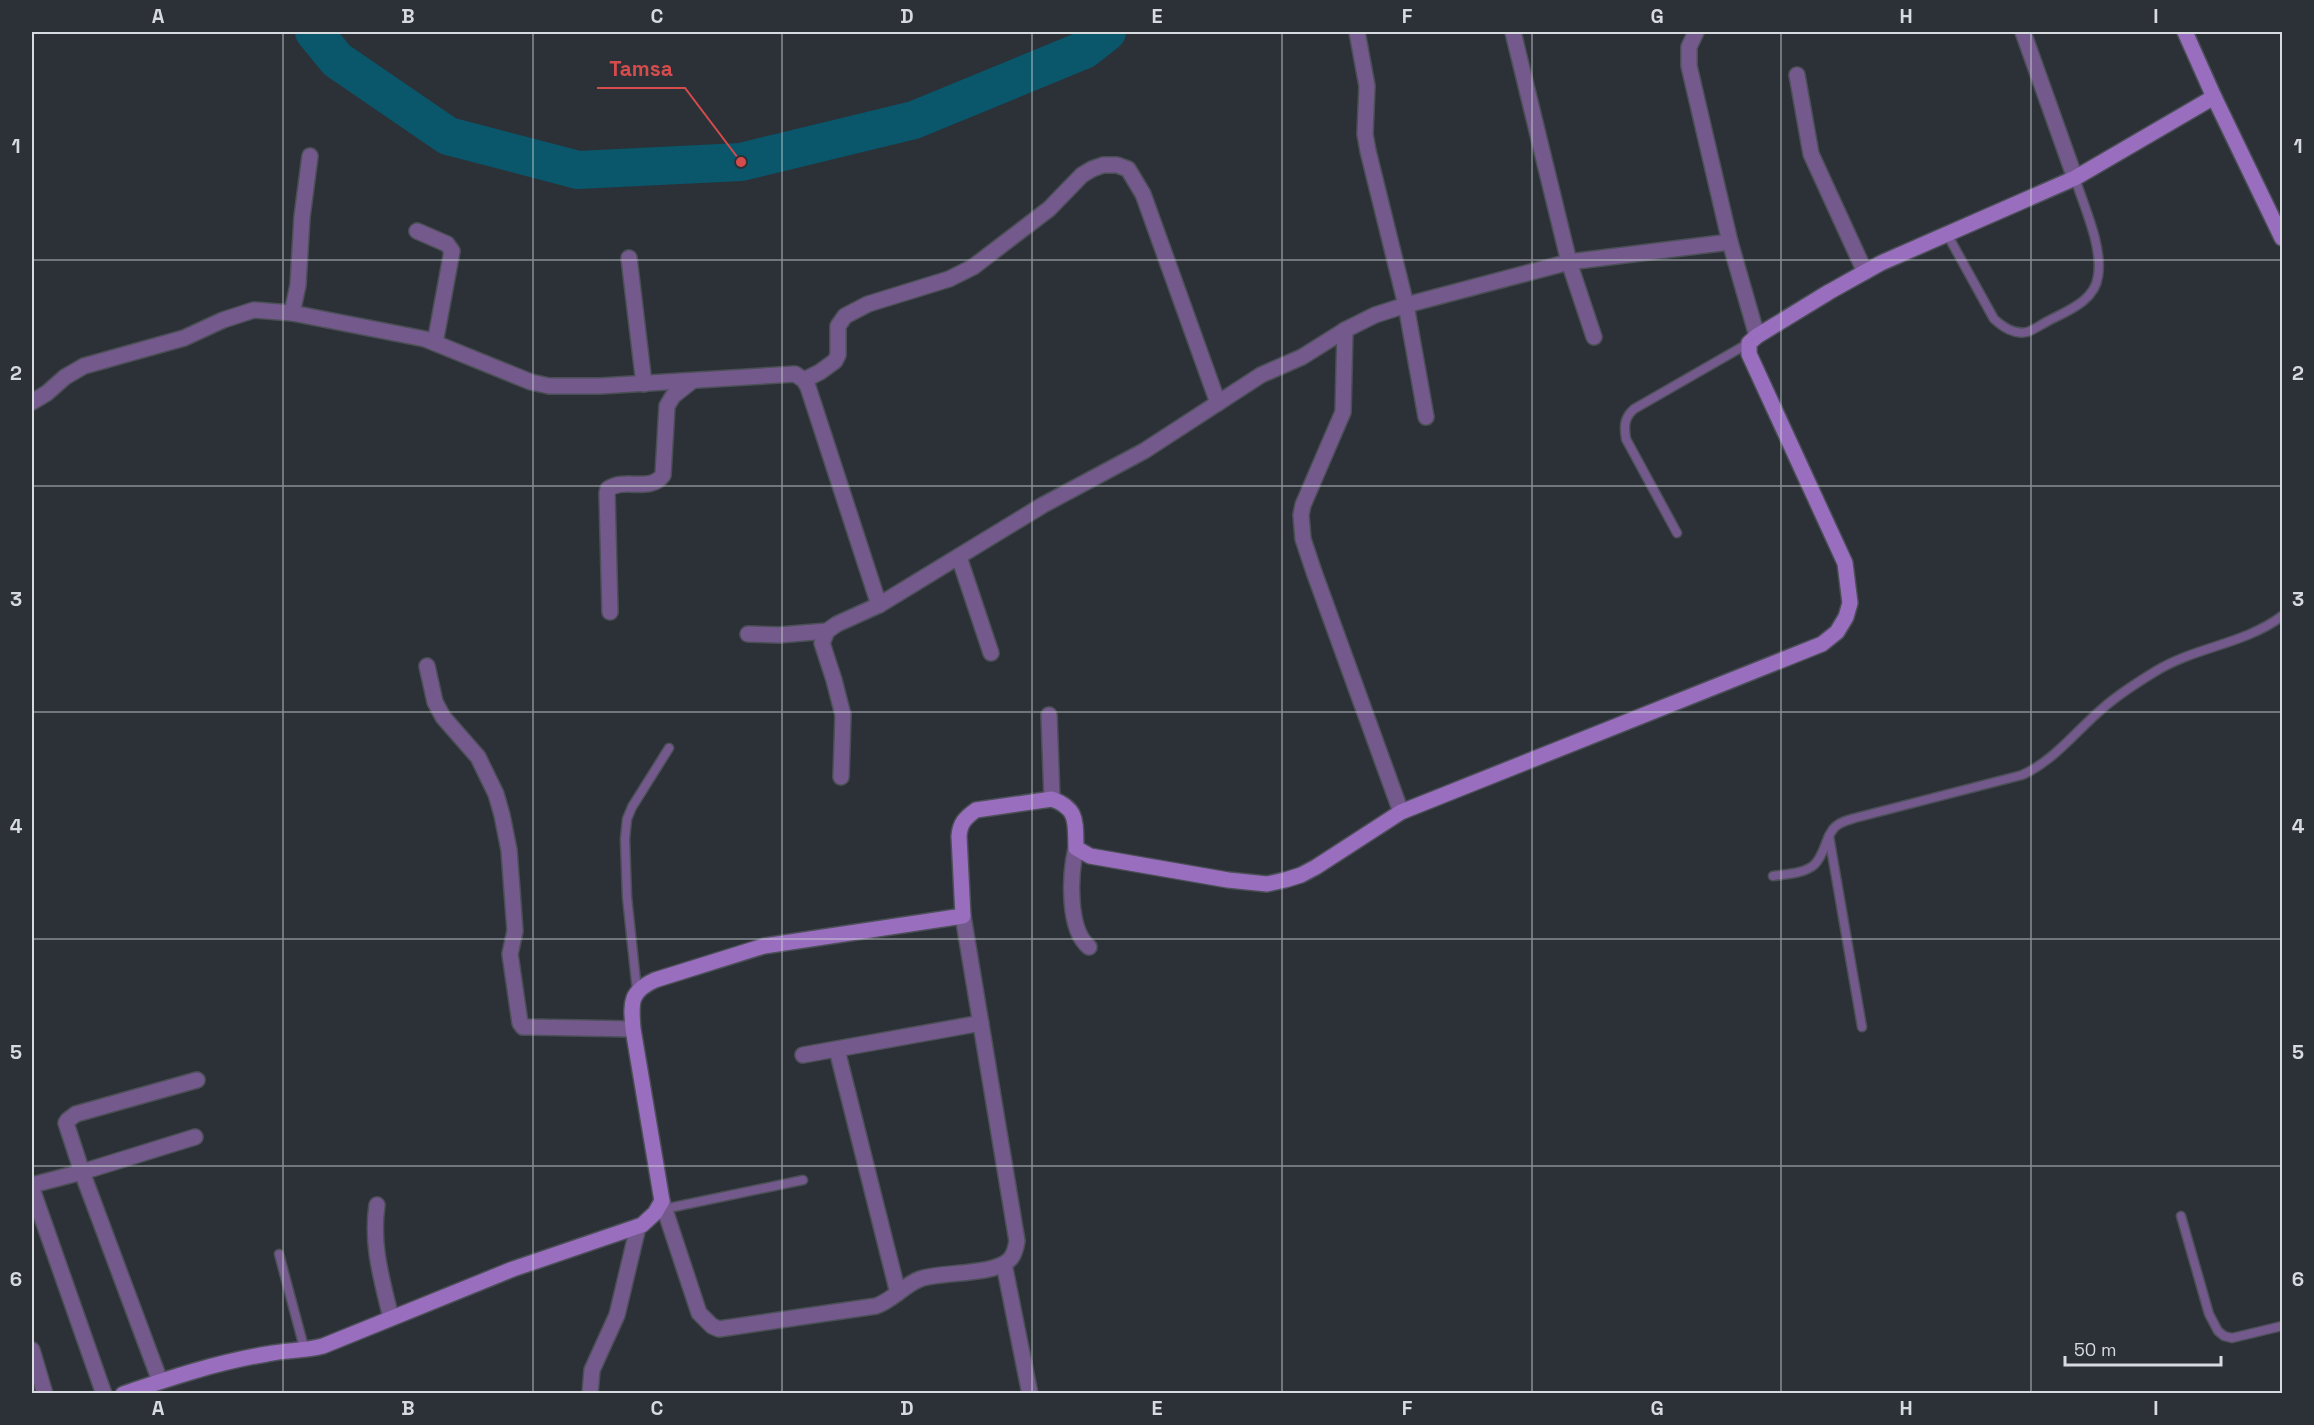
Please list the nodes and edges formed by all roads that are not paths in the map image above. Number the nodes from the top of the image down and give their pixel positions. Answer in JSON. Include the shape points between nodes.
{"nodes":[{"id":1,"x":1358,"y":32,"type":"edge"},
{"id":2,"x":1514,"y":32,"type":"edge"},
{"id":3,"x":1696,"y":32,"type":"edge"},
{"id":4,"x":2023,"y":32,"type":"edge"},
{"id":5,"x":2185,"y":32,"type":"edge"},
{"id":6,"x":1797,"y":75,"type":"dead end"},
{"id":7,"x":2214,"y":97,"type":"junction"},
{"id":8,"x":310,"y":156,"type":"dead end"},
{"id":9,"x":2075,"y":178,"type":"junction"},
{"id":10,"x":417,"y":231,"type":"dead end"},
{"id":11,"x":1947,"y":234,"type":"junction"},
{"id":12,"x":2283,"y":238,"type":"edge"},
{"id":13,"x":1730,"y":242,"type":"junction"},
{"id":14,"x":629,"y":258,"type":"dead end"},
{"id":15,"x":1569,"y":262,"type":"junction"},
{"id":16,"x":1865,"y":272,"type":"junction"},
{"id":17,"x":1406,"y":305,"type":"junction"},
{"id":18,"x":292,"y":313,"type":"junction"},
{"id":19,"x":1345,"y":330,"type":"junction"},
{"id":20,"x":1594,"y":337,"type":"dead end"},
{"id":21,"x":1753,"y":340,"type":"junction"},
{"id":22,"x":435,"y":343,"type":"junction"},
{"id":23,"x":804,"y":380,"type":"junction"},
{"id":24,"x":692,"y":381,"type":"junction"},
{"id":25,"x":644,"y":384,"type":"junction"},
{"id":26,"x":32,"y":402,"type":"edge"},
{"id":27,"x":1218,"y":403,"type":"junction"},
{"id":28,"x":1426,"y":417,"type":"dead end"},
{"id":29,"x":1677,"y":533,"type":"dead end"},
{"id":30,"x":959,"y":557,"type":"junction"},
{"id":31,"x":879,"y":605,"type":"junction"},
{"id":32,"x":610,"y":612,"type":"dead end"},
{"id":33,"x":2283,"y":616,"type":"edge"},
{"id":34,"x":827,"y":631,"type":"junction"},
{"id":35,"x":748,"y":634,"type":"dead end"},
{"id":36,"x":991,"y":653,"type":"dead end"},
{"id":37,"x":428,"y":666,"type":"dead end"},
{"id":38,"x":1049,"y":715,"type":"dead end"},
{"id":39,"x":669,"y":748,"type":"dead end"},
{"id":40,"x":842,"y":777,"type":"dead end"},
{"id":41,"x":1052,"y":799,"type":"junction"},
{"id":42,"x":1401,"y":812,"type":"junction"},
{"id":43,"x":1829,"y":836,"type":"junction"},
{"id":44,"x":1076,"y":848,"type":"junction"},
{"id":45,"x":1773,"y":876,"type":"dead end"},
{"id":46,"x":963,"y":916,"type":"junction"},
{"id":47,"x":1089,"y":947,"type":"dead end"},
{"id":48,"x":638,"y":992,"type":"junction"},
{"id":49,"x":981,"y":1023,"type":"junction"},
{"id":50,"x":1863,"y":1028,"type":"dead end"},
{"id":51,"x":633,"y":1029,"type":"junction"},
{"id":52,"x":837,"y":1050,"type":"junction"},
{"id":53,"x":803,"y":1055,"type":"dead end"},
{"id":54,"x":197,"y":1080,"type":"dead end"},
{"id":55,"x":195,"y":1137,"type":"dead end"},
{"id":56,"x":82,"y":1173,"type":"junction"},
{"id":57,"x":803,"y":1180,"type":"dead end"},
{"id":58,"x":32,"y":1187,"type":"edge"},
{"id":59,"x":377,"y":1205,"type":"dead end"},
{"id":60,"x":663,"y":1205,"type":"junction"},
{"id":61,"x":2181,"y":1216,"type":"dead end"},
{"id":62,"x":638,"y":1227,"type":"junction"},
{"id":63,"x":279,"y":1254,"type":"dead end"},
{"id":64,"x":1004,"y":1264,"type":"junction"},
{"id":65,"x":898,"y":1293,"type":"junction"},
{"id":66,"x":392,"y":1318,"type":"junction"},
{"id":67,"x":2283,"y":1326,"type":"edge"},
{"id":68,"x":32,"y":1350,"type":"edge"},
{"id":69,"x":305,"y":1351,"type":"junction"},
{"id":70,"x":160,"y":1381,"type":"junction"},
{"id":71,"x":45,"y":1394,"type":"edge"},
{"id":72,"x":104,"y":1394,"type":"edge"},
{"id":73,"x":123,"y":1394,"type":"edge"},
{"id":74,"x":590,"y":1394,"type":"edge"},
{"id":75,"x":1030,"y":1394,"type":"edge"}],
"edges":[{"from":1,"to":17,"type":"street","via":[[1367,86],[1365,135]]},
{"from":2,"to":15,"type":"street"},
{"from":3,"to":13,"type":"street","via":[[1689,47],[1689,66]]},
{"from":4,"to":9,"type":"street"},
{"from":5,"to":7,"type":"street"},
{"from":6,"to":16,"type":"street","via":[[1811,154]]},
{"from":7,"to":9,"type":"street"},
{"from":7,"to":12,"type":"street"},
{"from":8,"to":18,"type":"street"},
{"from":9,"to":11,"type":"street"},
{"from":9,"to":11,"type":"lane","via":[[2099,256],[2098,279],[2082,301],[2028,332],[2005,328],[1994,318]]},
{"from":10,"to":22,"type":"street","via":[[447,244],[452,251]]},
{"from":11,"to":16,"type":"street"},
{"from":13,"to":15,"type":"street"},
{"from":13,"to":21,"type":"street"},
{"from":14,"to":25,"type":"street"},
{"from":15,"to":17,"type":"street"},
{"from":15,"to":20,"type":"street"},
{"from":16,"to":21,"type":"street"},
{"from":17,"to":19,"type":"street"},
{"from":17,"to":28,"type":"street"},
{"from":18,"to":22,"type":"street","via":[[407,334]]},
{"from":18,"to":26,"type":"street","via":[[242,313],[184,338],[84,366]]},
{"from":19,"to":27,"type":"street"},
{"from":19,"to":42,"type":"street","via":[[1344,412],[1303,505],[1301,526]]},
{"from":21,"to":29,"type":"lane","via":[[1634,409],[1624,423],[1626,439]]},
{"from":21,"to":42,"type":"street","via":[[1749,354],[1845,563],[1850,603],[1837,632],[1805,652]]},
{"from":22,"to":25,"type":"street","via":[[541,384]]},
{"from":23,"to":24,"type":"street","via":[[795,374],[785,374]]},
{"from":23,"to":27,"type":"street","via":[[835,362],[838,326],[845,316],[868,304],[961,274],[1049,209],[1082,176],[1103,165],[1117,165],[1128,169],[1143,194]]},
{"from":23,"to":31,"type":"street"},
{"from":24,"to":25,"type":"street"},
{"from":24,"to":32,"type":"street","via":[[670,398],[667,406],[661,479],[651,484],[618,484],[608,489]]},
{"from":27,"to":30,"type":"street","via":[[1144,451],[1042,505]]},
{"from":30,"to":31,"type":"street"},
{"from":30,"to":36,"type":"street"},
{"from":31,"to":34,"type":"street"},
{"from":33,"to":43,"type":"lane","via":[[2158,670],[2104,707],[2037,768],[1855,818],[1834,828]]},
{"from":34,"to":35,"type":"street"},
{"from":34,"to":40,"type":"street","via":[[822,643],[843,715]]},
{"from":37,"to":51,"type":"street","via":[[442,717],[478,757],[502,815],[510,850],[515,931],[510,954],[520,1023],[523,1027]]},
{"from":38,"to":41,"type":"street"},
{"from":39,"to":48,"type":"lane","via":[[627,819],[627,897]]},
{"from":41,"to":44,"type":"street","via":[[1063,803],[1075,818]]},
{"from":41,"to":46,"type":"street","via":[[976,810],[960,824]]},
{"from":42,"to":44,"type":"street","via":[[1301,875],[1267,884],[1102,859]]},
{"from":43,"to":45,"type":"lane","via":[[1814,865],[1804,871]]},
{"from":43,"to":50,"type":"lane"},
{"from":44,"to":47,"type":"street","via":[[1070,890],[1077,930]]},
{"from":46,"to":48,"type":"street","via":[[764,946],[655,980]]},
{"from":46,"to":49,"type":"street"},
{"from":48,"to":51,"type":"street","via":[[631,1005]]},
{"from":49,"to":52,"type":"street"},
{"from":49,"to":64,"type":"street","via":[[1017,1241],[1015,1252]]},
{"from":51,"to":60,"type":"street"},
{"from":52,"to":53,"type":"street"},
{"from":52,"to":65,"type":"street"},
{"from":54,"to":56,"type":"street","via":[[71,1117],[66,1128]]},
{"from":55,"to":56,"type":"street"},
{"from":56,"to":58,"type":"street"},
{"from":56,"to":70,"type":"street"},
{"from":57,"to":60,"type":"lane"},
{"from":58,"to":72,"type":"street"},
{"from":59,"to":66,"type":"street","via":[[373,1227],[376,1255]]},
{"from":60,"to":62,"type":"street"},
{"from":60,"to":65,"type":"street","via":[[695,1304],[712,1326],[729,1328],[876,1306]]},
{"from":61,"to":67,"type":"lane","via":[[2209,1314],[2218,1331],[2232,1338]]},
{"from":62,"to":66,"type":"street","via":[[513,1269]]},
{"from":62,"to":74,"type":"street","via":[[617,1315],[592,1370]]},
{"from":63,"to":69,"type":"lane"},
{"from":64,"to":65,"type":"street","via":[[926,1277]]},
{"from":64,"to":75,"type":"street"},
{"from":66,"to":69,"type":"street"},
{"from":68,"to":71,"type":"street"},
{"from":69,"to":70,"type":"street","via":[[213,1365]]},
{"from":70,"to":73,"type":"street"}]}
